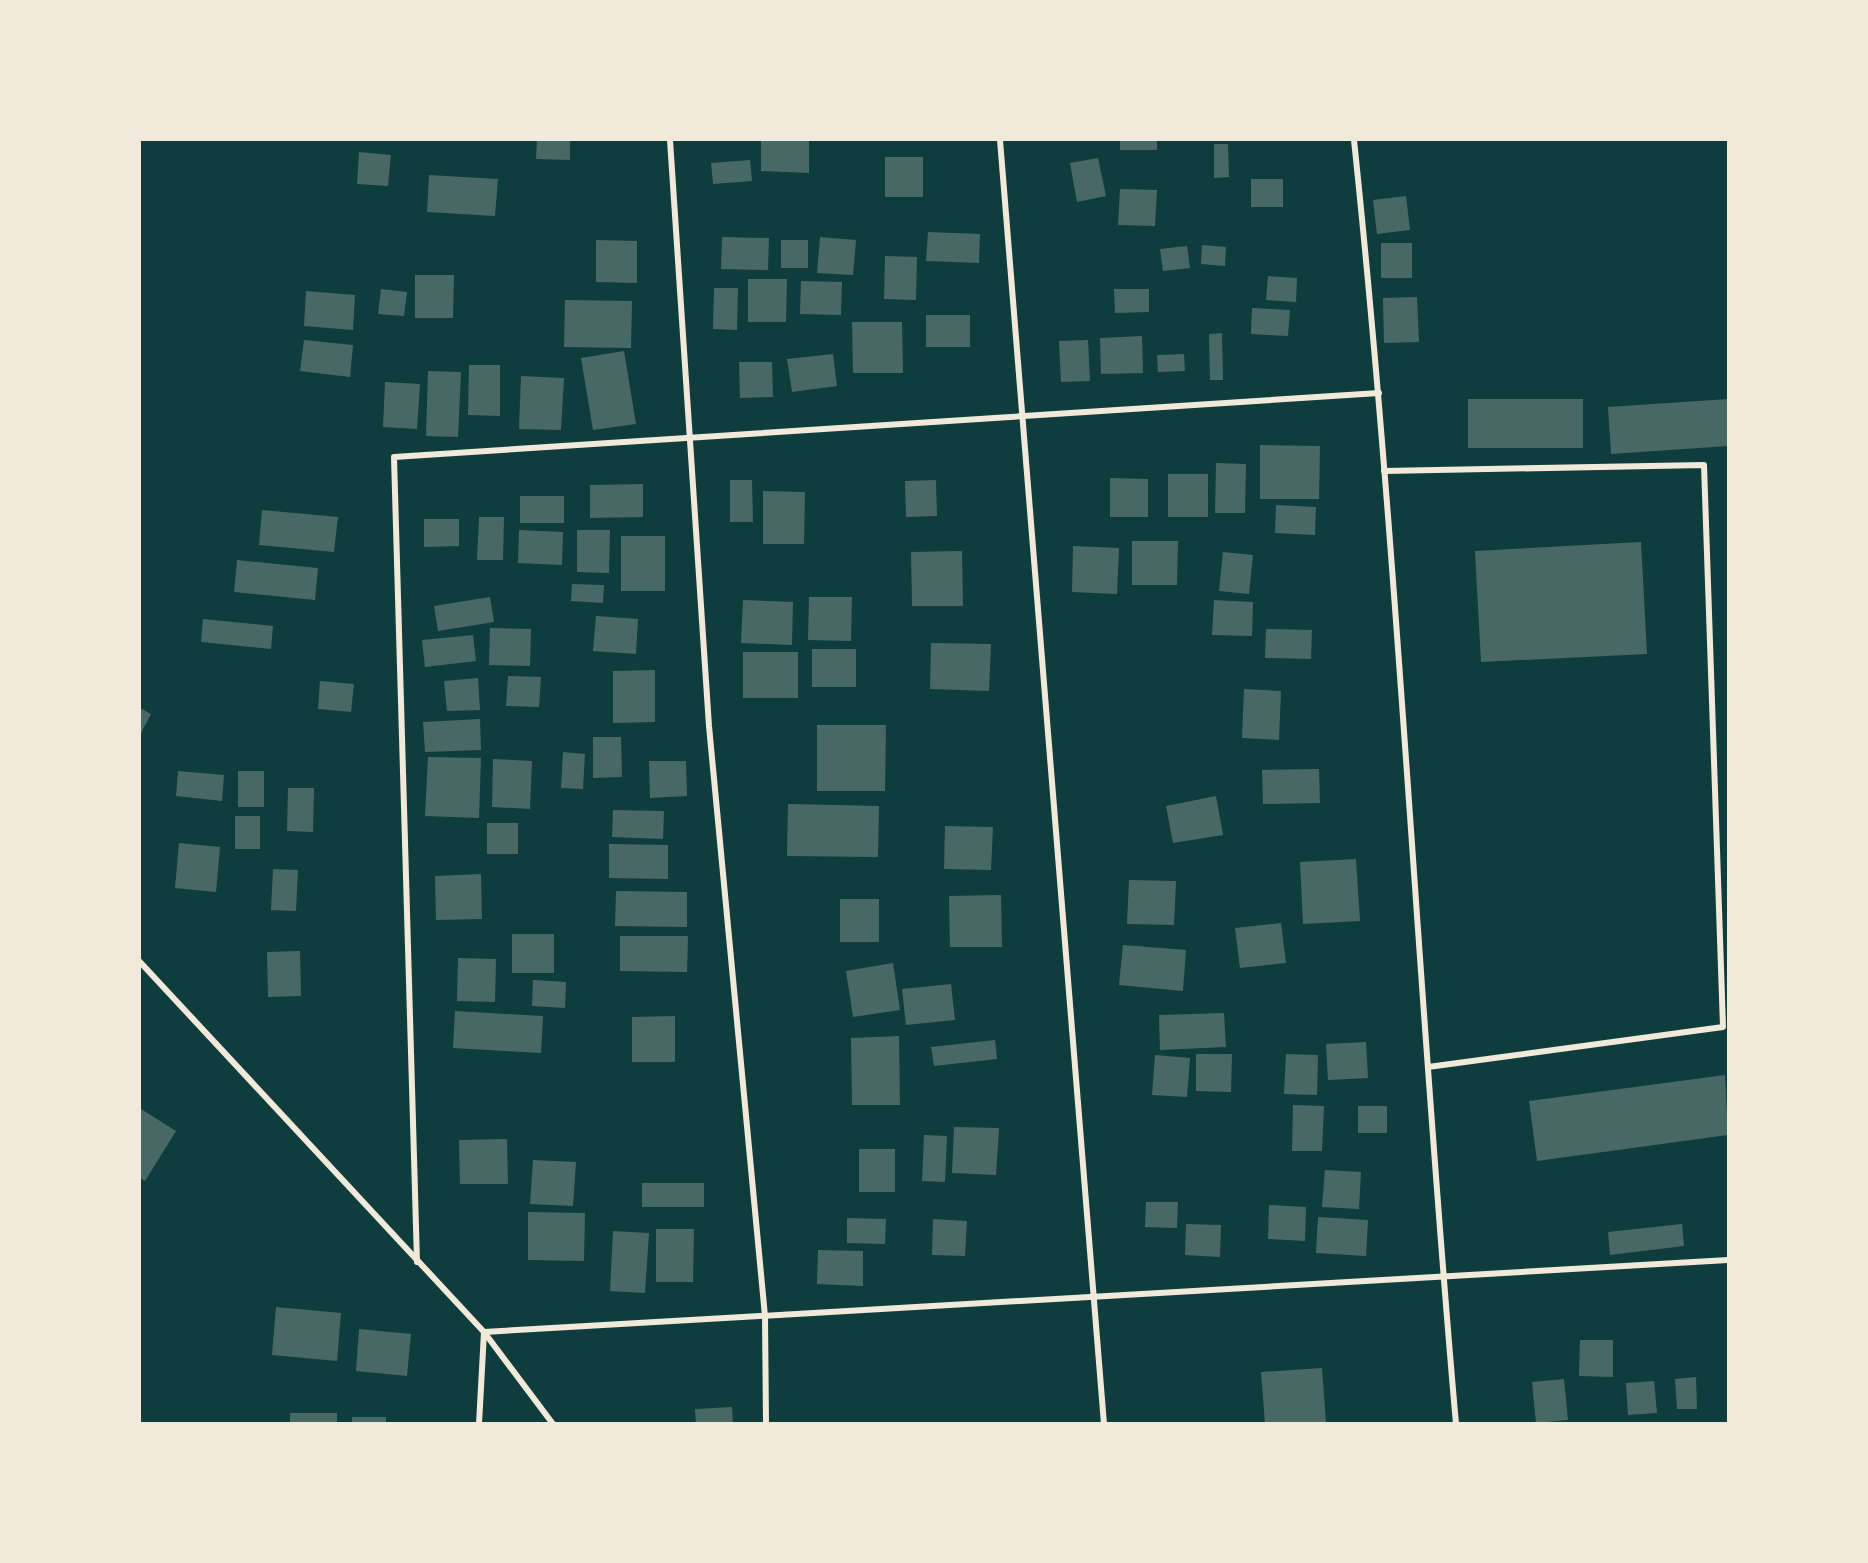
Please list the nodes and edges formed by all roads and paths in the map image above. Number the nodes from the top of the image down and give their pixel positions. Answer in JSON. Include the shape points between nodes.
{"nodes":[{"id":1,"x":670,"y":140,"type":"edge"},
{"id":2,"x":1000,"y":140,"type":"edge"},
{"id":3,"x":1354,"y":140,"type":"edge"},
{"id":4,"x":1379,"y":393,"type":"junction"},
{"id":5,"x":1022,"y":417,"type":"junction"},
{"id":6,"x":690,"y":437,"type":"junction"},
{"id":7,"x":1384,"y":471,"type":"junction"},
{"id":8,"x":140,"y":962,"type":"edge"},
{"id":9,"x":1428,"y":1067,"type":"junction"},
{"id":10,"x":1728,"y":1260,"type":"edge"},
{"id":11,"x":417,"y":1262,"type":"junction"},
{"id":12,"x":1443,"y":1276,"type":"junction"},
{"id":13,"x":1095,"y":1297,"type":"junction"},
{"id":14,"x":765,"y":1316,"type":"junction"},
{"id":15,"x":484,"y":1332,"type":"junction"},
{"id":16,"x":479,"y":1424,"type":"edge"},
{"id":17,"x":553,"y":1424,"type":"edge"},
{"id":18,"x":766,"y":1424,"type":"edge"},
{"id":19,"x":1104,"y":1424,"type":"edge"},
{"id":20,"x":1456,"y":1424,"type":"edge"}],
"edges":[{"from":1,"to":6,"type":"street"},
{"from":2,"to":5,"type":"street"},
{"from":3,"to":4,"type":"street"},
{"from":4,"to":5,"type":"street"},
{"from":4,"to":7,"type":"street"},
{"from":5,"to":6,"type":"street"},
{"from":5,"to":13,"type":"street"},
{"from":6,"to":11,"type":"street","via":[[394,457]]},
{"from":6,"to":14,"type":"street","via":[[709,726]]},
{"from":7,"to":9,"type":"street"},
{"from":7,"to":9,"type":"street","via":[[1704,465],[1723,1026]]},
{"from":8,"to":11,"type":"street"},
{"from":9,"to":12,"type":"street"},
{"from":10,"to":12,"type":"street"},
{"from":11,"to":15,"type":"street"},
{"from":12,"to":13,"type":"street"},
{"from":12,"to":20,"type":"street"},
{"from":13,"to":14,"type":"street"},
{"from":13,"to":19,"type":"street"},
{"from":14,"to":15,"type":"street"},
{"from":14,"to":18,"type":"street"},
{"from":15,"to":16,"type":"street"},
{"from":15,"to":17,"type":"street"}]}
